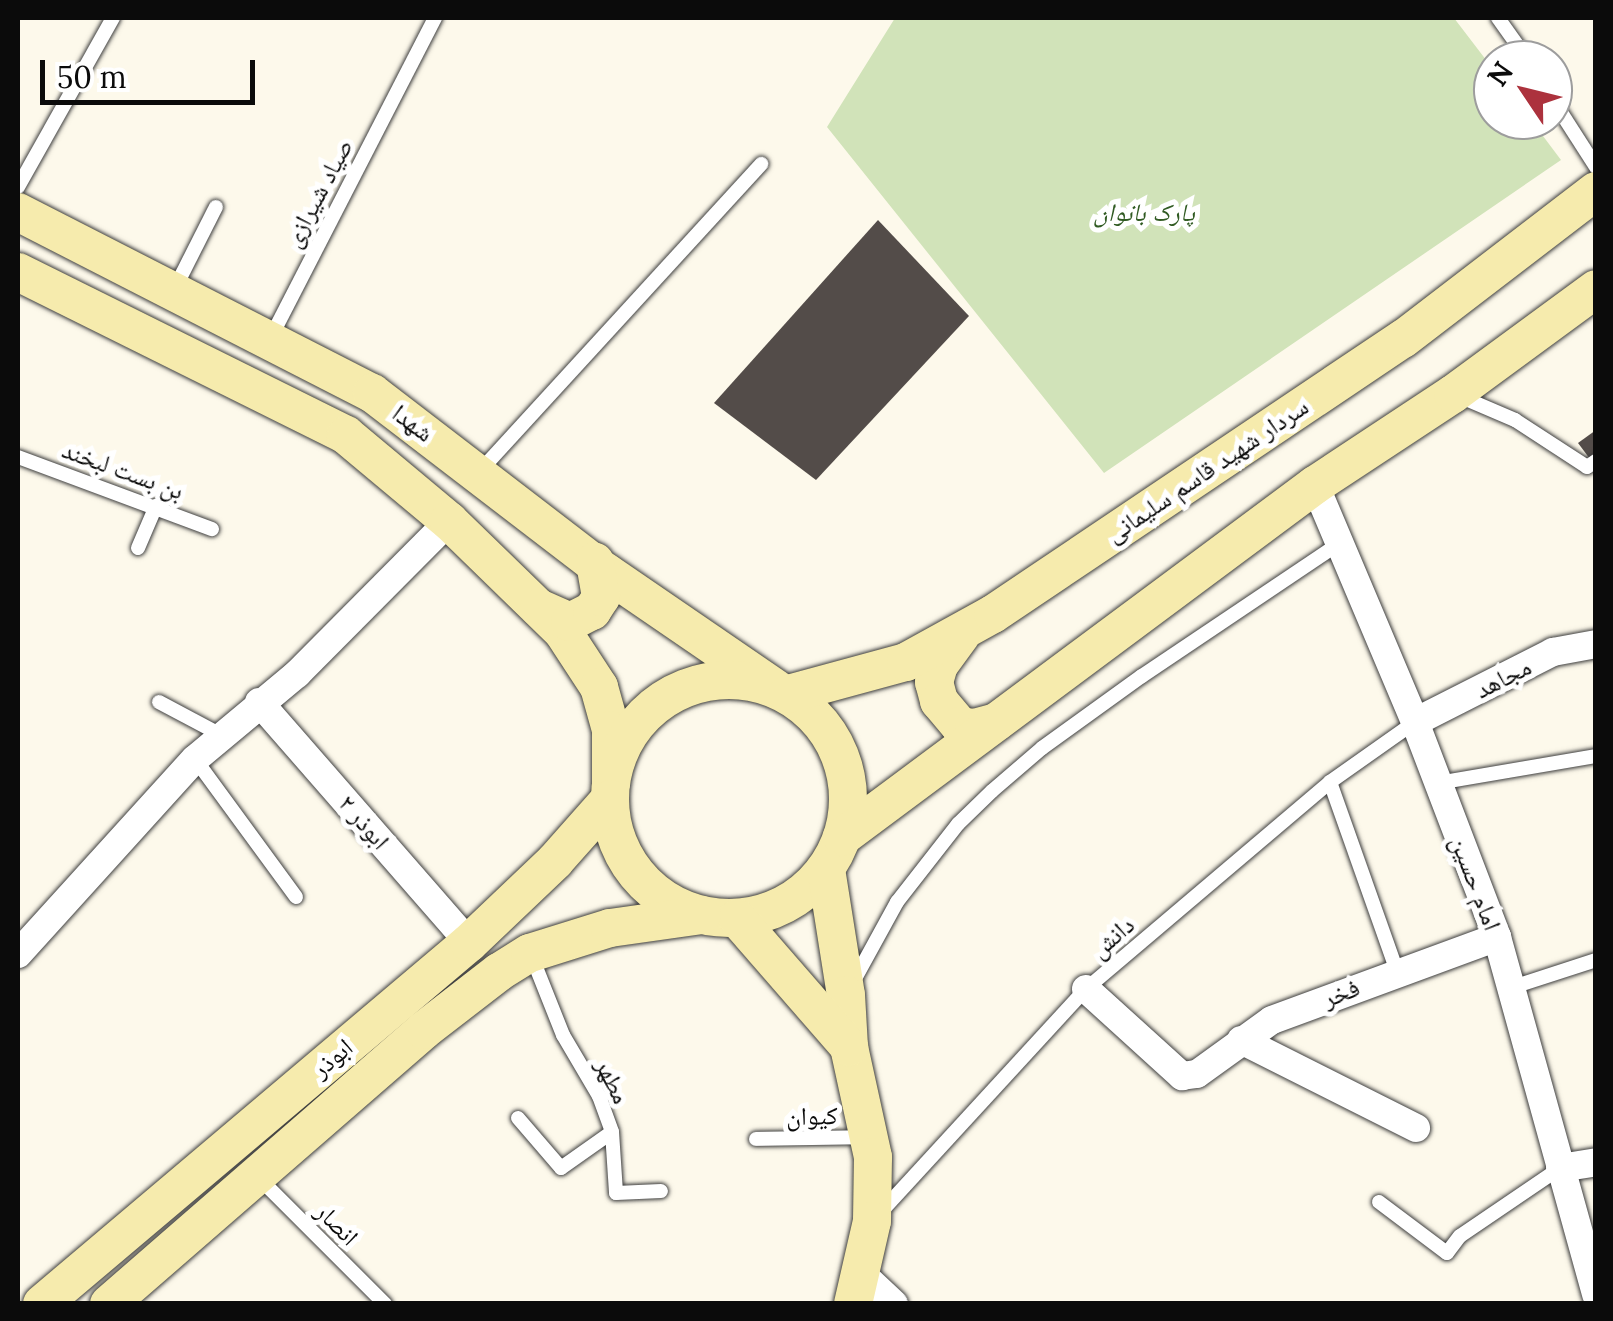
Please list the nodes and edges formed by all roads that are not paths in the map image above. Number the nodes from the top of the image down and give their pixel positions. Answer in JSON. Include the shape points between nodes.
{"nodes":[{"id":1,"x":113,"y":18,"type":"edge"},
{"id":2,"x":435,"y":18,"type":"edge"},
{"id":3,"x":1498,"y":18,"type":"edge"},
{"id":4,"x":1514,"y":40,"type":"edge"},
{"id":5,"x":1573,"y":131,"type":"edge"},
{"id":6,"x":761,"y":164,"type":"dead end"},
{"id":7,"x":1596,"y":167,"type":"edge"},
{"id":8,"x":18,"y":187,"type":"edge"},
{"id":9,"x":1596,"y":190,"type":"edge"},
{"id":10,"x":216,"y":207,"type":"dead end"},
{"id":11,"x":18,"y":212,"type":"edge"},
{"id":12,"x":18,"y":272,"type":"edge"},
{"id":13,"x":1596,"y":289,"type":"edge"},
{"id":14,"x":174,"y":290,"type":"junction"},
{"id":15,"x":271,"y":338,"type":"junction"},
{"id":16,"x":1453,"y":394,"type":"junction"},
{"id":17,"x":18,"y":456,"type":"edge"},
{"id":18,"x":1596,"y":461,"type":"edge"},
{"id":19,"x":479,"y":472,"type":"junction"},
{"id":20,"x":1315,"y":485,"type":"junction"},
{"id":21,"x":156,"y":506,"type":"junction"},
{"id":22,"x":450,"y":521,"type":"junction"},
{"id":23,"x":212,"y":529,"type":"dead end"},
{"id":24,"x":1340,"y":543,"type":"junction"},
{"id":25,"x":138,"y":548,"type":"dead end"},
{"id":26,"x":595,"y":562,"type":"junction"},
{"id":27,"x":536,"y":608,"type":"junction"},
{"id":28,"x":965,"y":629,"type":"junction"},
{"id":29,"x":1596,"y":644,"type":"edge"},
{"id":30,"x":782,"y":691,"type":"junction"},
{"id":31,"x":159,"y":702,"type":"dead end"},
{"id":32,"x":259,"y":702,"type":"junction"},
{"id":33,"x":996,"y":722,"type":"junction"},
{"id":34,"x":1415,"y":722,"type":"junction"},
{"id":35,"x":221,"y":736,"type":"junction"},
{"id":36,"x":1596,"y":756,"type":"edge"},
{"id":37,"x":195,"y":759,"type":"junction"},
{"id":38,"x":1330,"y":782,"type":"junction"},
{"id":39,"x":1438,"y":784,"type":"junction"},
{"id":40,"x":610,"y":791,"type":"junction"},
{"id":41,"x":834,"y":853,"type":"junction"},
{"id":42,"x":296,"y":896,"type":"dead end"},
{"id":43,"x":720,"y":917,"type":"junction"},
{"id":44,"x":1497,"y":937,"type":"junction"},
{"id":45,"x":470,"y":942,"type":"junction"},
{"id":46,"x":530,"y":953,"type":"junction"},
{"id":47,"x":18,"y":954,"type":"edge"},
{"id":48,"x":1596,"y":960,"type":"edge"},
{"id":49,"x":1397,"y":971,"type":"junction"},
{"id":50,"x":1509,"y":988,"type":"junction"},
{"id":51,"x":1086,"y":989,"type":"junction"},
{"id":52,"x":846,"y":995,"type":"junction"},
{"id":53,"x":413,"y":1015,"type":"junction"},
{"id":54,"x":1241,"y":1040,"type":"junction"},
{"id":55,"x":848,"y":1047,"type":"junction"},
{"id":56,"x":518,"y":1118,"type":"dead end"},
{"id":57,"x":1416,"y":1128,"type":"dead end"},
{"id":58,"x":612,"y":1132,"type":"junction"},
{"id":59,"x":870,"y":1137,"type":"junction"},
{"id":60,"x":756,"y":1140,"type":"dead end"},
{"id":61,"x":1596,"y":1162,"type":"edge"},
{"id":62,"x":1560,"y":1168,"type":"junction"},
{"id":63,"x":257,"y":1176,"type":"junction"},
{"id":64,"x":661,"y":1191,"type":"dead end"},
{"id":65,"x":1378,"y":1202,"type":"dead end"},
{"id":66,"x":872,"y":1222,"type":"junction"},
{"id":67,"x":857,"y":1288,"type":"edge"},
{"id":68,"x":1596,"y":1295,"type":"edge"},
{"id":69,"x":42,"y":1304,"type":"edge"},
{"id":70,"x":109,"y":1304,"type":"edge"},
{"id":71,"x":385,"y":1304,"type":"edge"},
{"id":72,"x":894,"y":1304,"type":"edge"}],
"edges":[{"from":1,"to":8,"type":"lane"},
{"from":2,"to":15,"type":"lane","name":"صیاد شیرازی"},
{"from":3,"to":4,"type":"lane"},
{"from":5,"to":7,"type":"lane"},
{"from":6,"to":19,"type":"lane"},
{"from":9,"to":28,"type":"main road","name":"سردار شهید قاسم سلیمانی","via":[[1403,340]]},
{"from":10,"to":14,"type":"lane"},
{"from":11,"to":14,"type":"main road","name":"شهدا"},
{"from":12,"to":22,"type":"main road","name":"شهدا","via":[[346,435]]},
{"from":13,"to":16,"type":"main road"},
{"from":14,"to":15,"type":"main road","name":"شهدا"},
{"from":15,"to":19,"type":"main road","name":"شهدا","via":[[372,393]]},
{"from":16,"to":18,"type":"lane","via":[[1515,420],[1587,467]]},
{"from":16,"to":20,"type":"main road"},
{"from":17,"to":21,"type":"lane","name":"بن بست لبخند"},
{"from":19,"to":26,"type":"main road","name":"شهدا"},
{"from":20,"to":24,"type":"street","name":"امام حسین"},
{"from":20,"to":33,"type":"main road"},
{"from":21,"to":23,"type":"lane","name":"بن بست لبخند"},
{"from":21,"to":25,"type":"lane"},
{"from":22,"to":27,"type":"main road","name":"شهدا"},
{"from":22,"to":32,"type":"street","via":[[310,661]]},
{"from":24,"to":34,"type":"street","name":"امام حسین"},
{"from":24,"to":52,"type":"lane","via":[[1142,676],[992,791],[897,902]]},
{"from":26,"to":27,"type":"main road","via":[[601,597],[592,611],[570,622]]},
{"from":26,"to":30,"type":"main road","name":"شهدا"},
{"from":27,"to":40,"type":"main road","name":"شهدا","via":[[563,632],[599,687],[612,730]]},
{"from":28,"to":30,"type":"main road","name":"سردار شهید قاسم سلیمانی","via":[[906,662]]},
{"from":28,"to":33,"type":"main road","via":[[939,664],[939,701],[960,726]]},
{"from":29,"to":34,"type":"street","name":"مجاهد","via":[[1553,652]]},
{"from":30,"to":40,"type":"main road","via":[[740,679],[704,682],[670,695],[621,748]]},
{"from":30,"to":41,"type":"main road","via":[[815,714],[846,772],[849,805]]},
{"from":31,"to":35,"type":"lane"},
{"from":32,"to":35,"type":"street"},
{"from":32,"to":45,"type":"street","name":"ابوذر ۲"},
{"from":33,"to":41,"type":"main road"},
{"from":34,"to":38,"type":"lane","name":"دانش"},
{"from":34,"to":39,"type":"street","name":"امام حسین"},
{"from":35,"to":37,"type":"street"},
{"from":36,"to":39,"type":"lane"},
{"from":37,"to":42,"type":"lane"},
{"from":37,"to":47,"type":"street"},
{"from":38,"to":49,"type":"lane"},
{"from":38,"to":51,"type":"lane","name":"دانش"},
{"from":39,"to":44,"type":"street","name":"امام حسین"},
{"from":40,"to":43,"type":"main road","via":[[614,831],[646,886],[672,904]]},
{"from":40,"to":45,"type":"main road","name":"ابوذر","via":[[554,861]]},
{"from":41,"to":43,"type":"main road","via":[[802,894],[771,910]]},
{"from":41,"to":52,"type":"main road"},
{"from":43,"to":46,"type":"main road","name":"ابوذر","via":[[610,928]]},
{"from":43,"to":55,"type":"main road"},
{"from":44,"to":49,"type":"street","name":"فخر"},
{"from":44,"to":50,"type":"street","name":"امام حسین"},
{"from":45,"to":53,"type":"main road","name":"ابوذر"},
{"from":46,"to":53,"type":"main road","name":"ابوذر"},
{"from":46,"to":58,"type":"lane","name":"مطهر"},
{"from":48,"to":50,"type":"lane"},
{"from":49,"to":54,"type":"street","name":"فخر","via":[[1272,1020]]},
{"from":50,"to":62,"type":"street","name":"امام حسین"},
{"from":51,"to":54,"type":"street","name":"فخر","via":[[1182,1076],[1197,1074]]},
{"from":51,"to":66,"type":"lane","name":"دانش"},
{"from":52,"to":55,"type":"main road"},
{"from":53,"to":63,"type":"main road","name":"ابوذر"},
{"from":53,"to":69,"type":"main road","name":"ابوذر"},
{"from":54,"to":57,"type":"street"},
{"from":55,"to":59,"type":"main road"},
{"from":56,"to":58,"type":"lane","via":[[561,1168]]},
{"from":58,"to":64,"type":"lane","name":"مطهر","via":[[616,1193]]},
{"from":59,"to":60,"type":"lane","name":"کیوان"},
{"from":59,"to":66,"type":"main road"},
{"from":61,"to":62,"type":"street"},
{"from":62,"to":65,"type":"lane","via":[[1460,1236],[1447,1253]]},
{"from":62,"to":68,"type":"street","name":"امام حسین"},
{"from":63,"to":70,"type":"main road","name":"ابوذر"},
{"from":63,"to":71,"type":"lane","name":"انصار"},
{"from":66,"to":67,"type":"main road"},
{"from":67,"to":72,"type":"street"}]}
